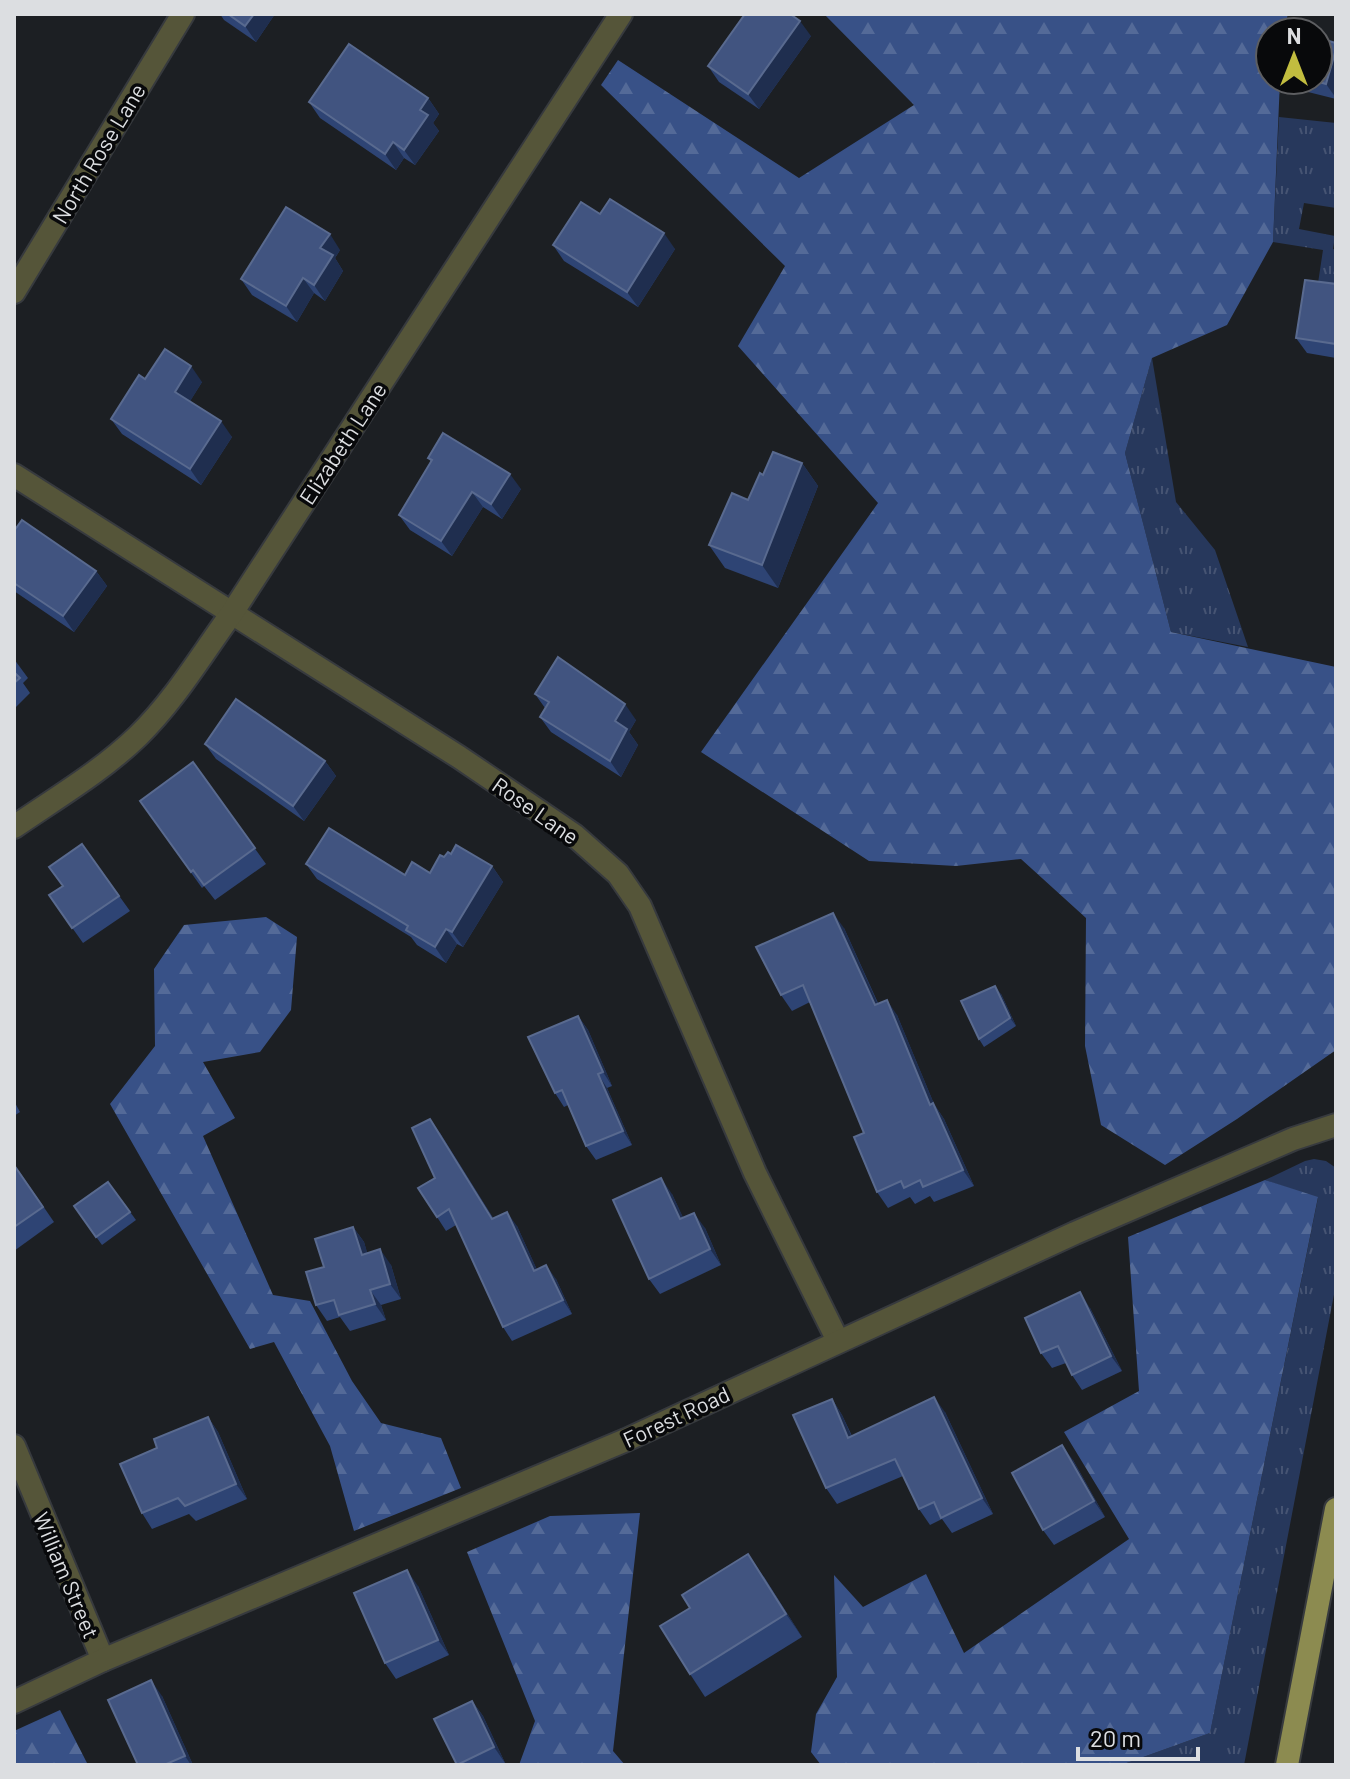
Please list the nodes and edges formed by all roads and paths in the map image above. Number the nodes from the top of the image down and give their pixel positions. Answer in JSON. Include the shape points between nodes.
{"nodes":[{"id":1,"x":183,"y":14,"type":"edge"},
{"id":2,"x":621,"y":14,"type":"edge"},
{"id":3,"x":21,"y":264,"type":"edge"},
{"id":4,"x":14,"y":292,"type":"edge"},
{"id":5,"x":14,"y":475,"type":"edge"},
{"id":6,"x":232,"y":613,"type":"junction"},
{"id":7,"x":14,"y":827,"type":"edge"},
{"id":8,"x":1336,"y":1125,"type":"edge"},
{"id":9,"x":838,"y":1341,"type":"junction"},
{"id":10,"x":14,"y":1446,"type":"edge"},
{"id":11,"x":1336,"y":1509,"type":"edge"},
{"id":12,"x":103,"y":1660,"type":"junction"},
{"id":13,"x":14,"y":1702,"type":"edge"},
{"id":14,"x":1287,"y":1765,"type":"edge"}],
"edges":[{"from":1,"to":3,"type":"street","name":"North Rose Lane"},
{"from":2,"to":6,"type":"street","name":"Elizabeth Lane"},
{"from":3,"to":4,"type":"street","name":"North Rose Lane"},
{"from":5,"to":6,"type":"street","name":"Rose Lane"},
{"from":6,"to":7,"type":"street","name":"Elizabeth Lane","via":[[138,736]]},
{"from":6,"to":9,"type":"street","name":"Rose Lane","via":[[459,757],[574,835],[618,874],[640,906],[755,1173]]},
{"from":8,"to":9,"type":"street","name":"Forest Road","via":[[1264,1151]]},
{"from":9,"to":12,"type":"street","name":"Forest Road","via":[[626,1440]]},
{"from":10,"to":12,"type":"street","name":"William Street"},
{"from":11,"to":14,"type":"main road"},
{"from":12,"to":13,"type":"street","name":"Forest Road"}]}
